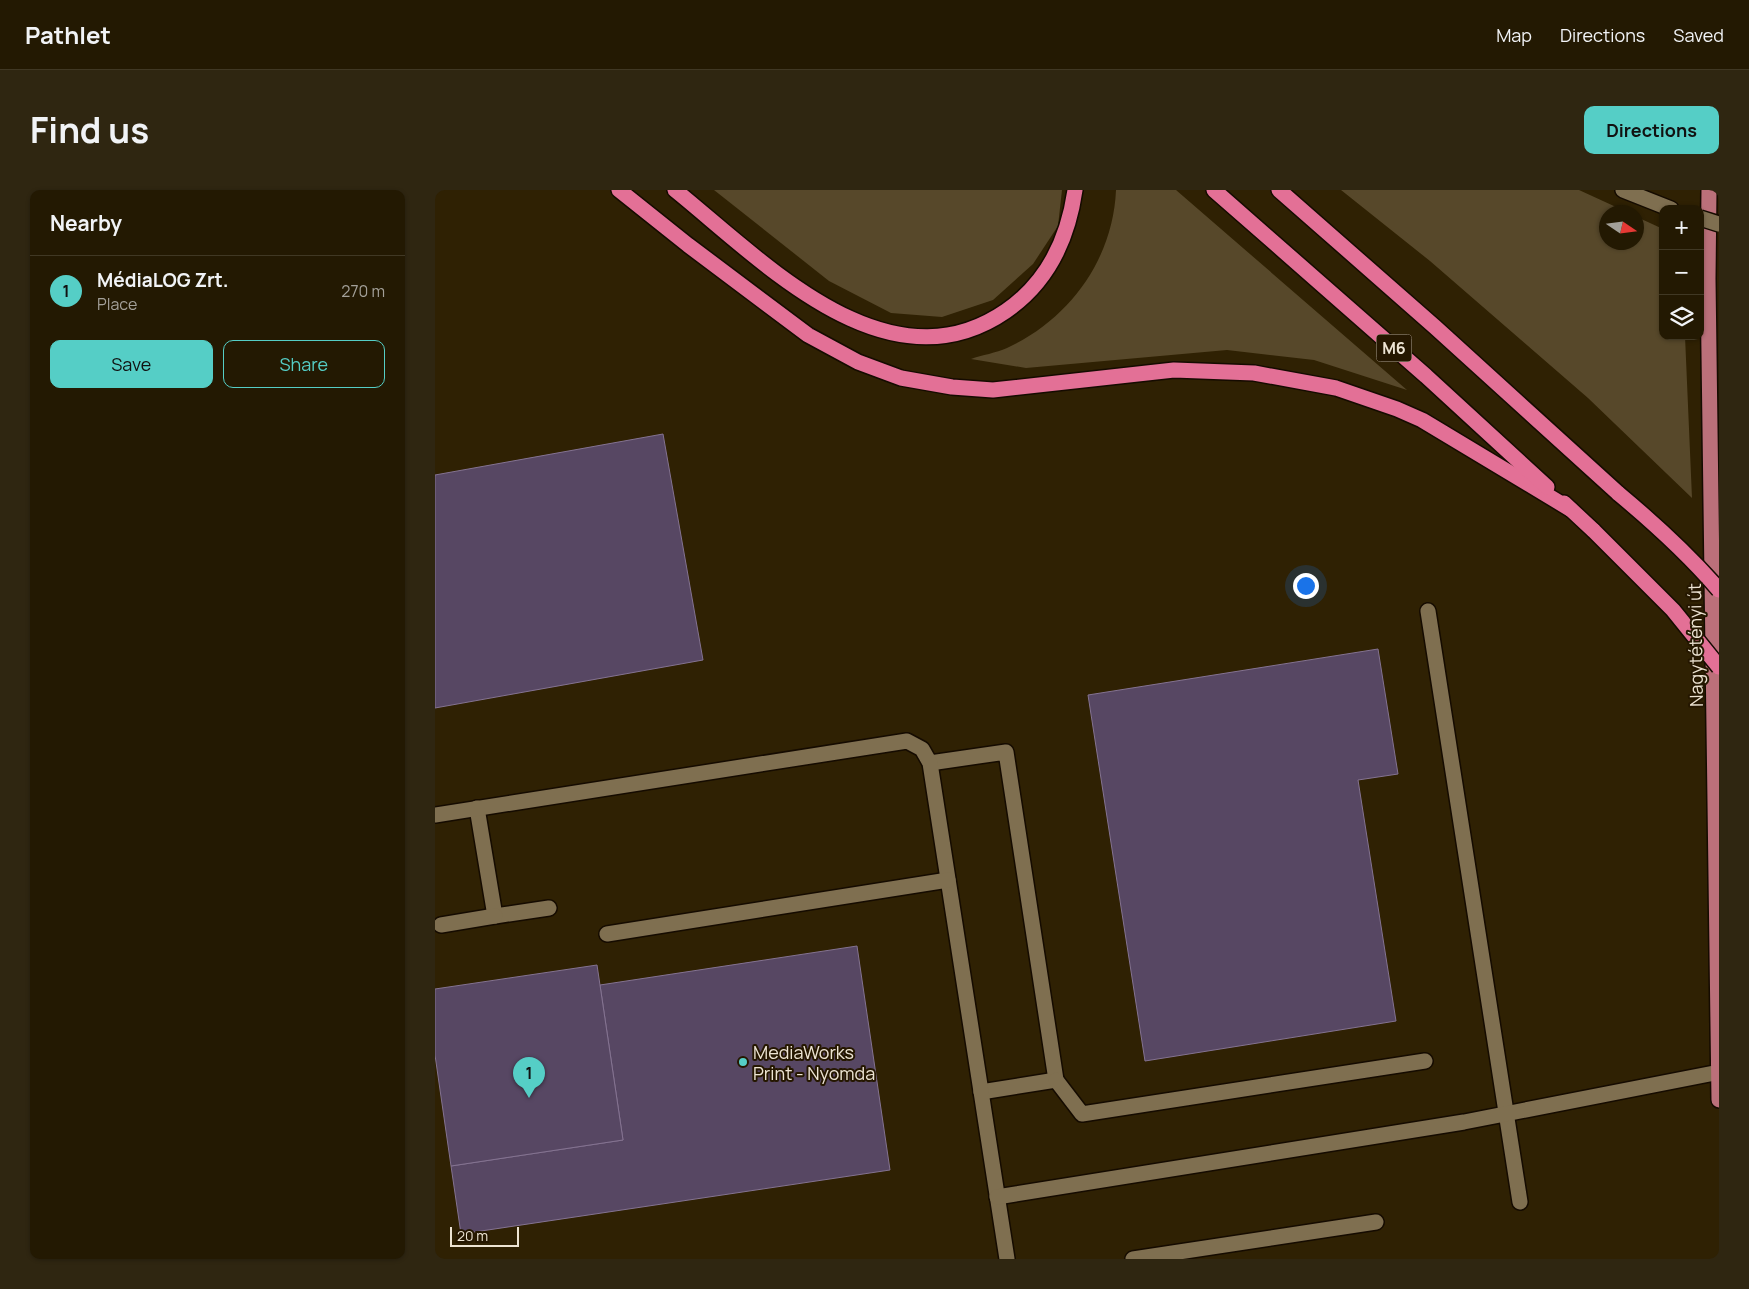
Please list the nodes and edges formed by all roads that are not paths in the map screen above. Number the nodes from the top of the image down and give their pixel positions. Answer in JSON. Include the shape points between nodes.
{"nodes":[{"id":1,"x":619,"y":190,"type":"edge"},
{"id":2,"x":675,"y":190,"type":"edge"},
{"id":3,"x":1075,"y":190,"type":"edge"},
{"id":4,"x":1214,"y":190,"type":"edge"},
{"id":5,"x":1279,"y":190,"type":"edge"},
{"id":6,"x":1623,"y":190,"type":"edge"},
{"id":7,"x":1709,"y":190,"type":"edge"},
{"id":8,"x":1661,"y":205,"type":"edge"},
{"id":9,"x":1704,"y":219,"type":"edge"},
{"id":10,"x":1719,"y":224,"type":"edge"},
{"id":11,"x":1570,"y":509,"type":"junction"},
{"id":12,"x":1719,"y":590,"type":"edge"},
{"id":13,"x":1428,"y":611,"type":"dead end"},
{"id":14,"x":1719,"y":667,"type":"edge"},
{"id":15,"x":930,"y":763,"type":"junction"},
{"id":16,"x":477,"y":808,"type":"junction"},
{"id":17,"x":435,"y":814,"type":"edge"},
{"id":18,"x":948,"y":880,"type":"junction"},
{"id":19,"x":549,"y":908,"type":"dead end"},
{"id":20,"x":495,"y":916,"type":"junction"},
{"id":21,"x":441,"y":925,"type":"dead end"},
{"id":22,"x":607,"y":934,"type":"dead end"},
{"id":23,"x":1425,"y":1061,"type":"dead end"},
{"id":24,"x":1719,"y":1072,"type":"edge"},
{"id":25,"x":1056,"y":1080,"type":"junction"},
{"id":26,"x":981,"y":1092,"type":"junction"},
{"id":27,"x":1719,"y":1100,"type":"edge"},
{"id":28,"x":1506,"y":1113,"type":"junction"},
{"id":29,"x":997,"y":1197,"type":"junction"},
{"id":30,"x":1520,"y":1202,"type":"dead end"},
{"id":31,"x":1376,"y":1222,"type":"dead end"},
{"id":32,"x":1007,"y":1259,"type":"edge"},
{"id":33,"x":1133,"y":1259,"type":"edge"}],
"edges":[{"from":1,"to":11,"type":"highway","via":[[807,335],[879,371],[927,384],[993,390],[1174,370],[1216,370],[1288,378],[1336,388],[1414,416]]},
{"from":2,"to":3,"type":"highway","via":[[795,287],[823,305],[859,324],[921,335],[963,332],[980,326],[1033,289],[1061,246],[1072,214]]},
{"from":4,"to":11,"type":"highway","number":"M6","via":[[1426,376]]},
{"from":5,"to":12,"type":"highway","number":"M6","bridge":true,"via":[[1655,525]]},
{"from":6,"to":8,"type":"street"},
{"from":7,"to":24,"type":"main road","name":"Nagytétényi út"},
{"from":9,"to":10,"type":"street","bridge":true},
{"from":11,"to":14,"type":"highway","number":"M6","bridge":true,"via":[[1673,610]]},
{"from":13,"to":28,"type":"street"},
{"from":15,"to":16,"type":"street","via":[[922,749],[907,742]]},
{"from":15,"to":18,"type":"street"},
{"from":15,"to":25,"type":"street","via":[[1006,752]]},
{"from":16,"to":17,"type":"street"},
{"from":16,"to":20,"type":"street"},
{"from":18,"to":22,"type":"street"},
{"from":18,"to":26,"type":"street"},
{"from":19,"to":20,"type":"street"},
{"from":20,"to":21,"type":"street"},
{"from":23,"to":25,"type":"street","via":[[1082,1114]]},
{"from":24,"to":27,"type":"main road","name":"Nagytétényi út"},
{"from":24,"to":28,"type":"street"},
{"from":25,"to":26,"type":"street"},
{"from":26,"to":29,"type":"street"},
{"from":28,"to":29,"type":"street"},
{"from":28,"to":30,"type":"street"},
{"from":29,"to":32,"type":"street"},
{"from":31,"to":33,"type":"street"}]}
